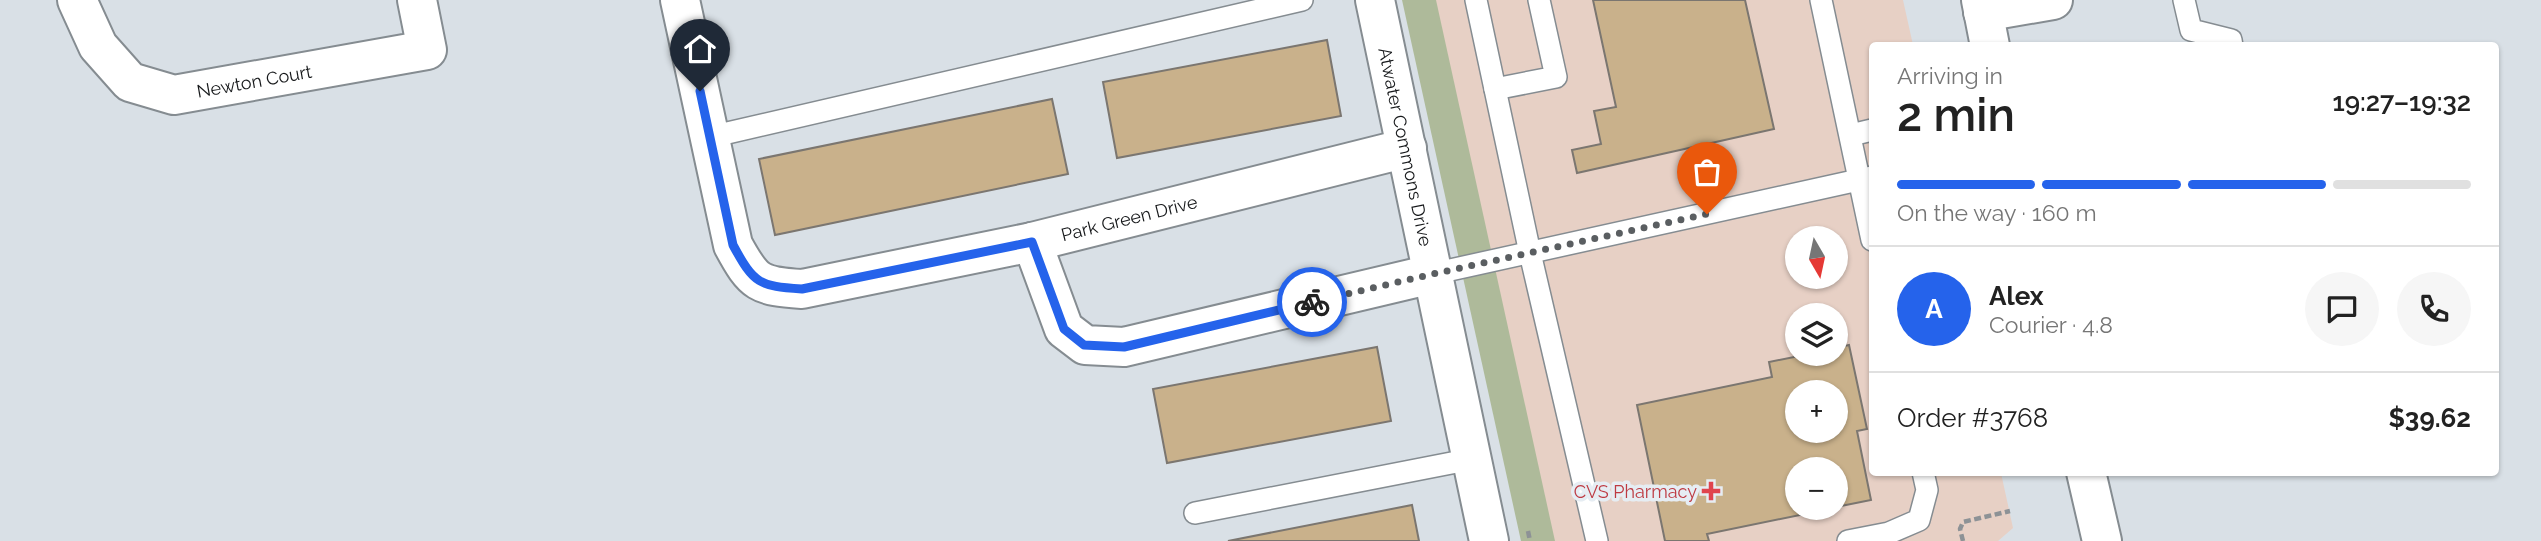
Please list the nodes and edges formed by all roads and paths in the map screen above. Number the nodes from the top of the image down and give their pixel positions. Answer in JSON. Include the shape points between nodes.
{"nodes":[{"id":1,"x":76,"y":0,"type":"edge"},
{"id":2,"x":417,"y":0,"type":"edge"},
{"id":3,"x":680,"y":0,"type":"edge"},
{"id":4,"x":1302,"y":0,"type":"edge"},
{"id":5,"x":1375,"y":0,"type":"edge"},
{"id":6,"x":1476,"y":0,"type":"edge"},
{"id":7,"x":1539,"y":0,"type":"edge"},
{"id":8,"x":1821,"y":0,"type":"edge"},
{"id":9,"x":2053,"y":0,"type":"edge"},
{"id":10,"x":2184,"y":0,"type":"edge"},
{"id":11,"x":1985,"y":19,"type":"edge"},
{"id":12,"x":2231,"y":42,"type":"edge"},
{"id":13,"x":1496,"y":89,"type":"junction"},
{"id":14,"x":1869,"y":131,"type":"edge"},
{"id":15,"x":1851,"y":135,"type":"junction"},
{"id":16,"x":710,"y":137,"type":"junction"},
{"id":17,"x":1406,"y":148,"type":"junction"},
{"id":18,"x":1866,"y":179,"type":"edge"},
{"id":19,"x":1869,"y":210,"type":"edge"},
{"id":20,"x":1032,"y":242,"type":"junction"},
{"id":21,"x":1530,"y":253,"type":"junction"},
{"id":22,"x":1433,"y":274,"type":"junction"},
{"id":23,"x":1472,"y":459,"type":"junction"},
{"id":24,"x":1924,"y":476,"type":"edge"},
{"id":25,"x":2087,"y":476,"type":"edge"},
{"id":26,"x":2010,"y":510,"type":"dead end"},
{"id":27,"x":1195,"y":513,"type":"dead end"},
{"id":28,"x":1489,"y":541,"type":"edge"},
{"id":29,"x":1597,"y":541,"type":"edge"},
{"id":30,"x":1847,"y":541,"type":"edge"},
{"id":31,"x":1963,"y":541,"type":"edge"},
{"id":32,"x":2102,"y":541,"type":"edge"}],
"edges":[{"from":1,"to":2,"type":"street","name":"Newton Court","via":[[99,47],[130,82],[174,95],[427,50]]},
{"from":3,"to":16,"type":"street"},
{"from":4,"to":16,"type":"lane"},
{"from":5,"to":17,"type":"street","name":"Atwater Commons Drive"},
{"from":6,"to":13,"type":"lane"},
{"from":7,"to":13,"type":"lane","via":[[1556,77]]},
{"from":8,"to":15,"type":"lane"},
{"from":9,"to":11,"type":"street"},
{"from":10,"to":12,"type":"lane","via":[[2191,30]]},
{"from":13,"to":21,"type":"lane"},
{"from":14,"to":15,"type":"lane"},
{"from":15,"to":18,"type":"lane"},
{"from":16,"to":20,"type":"street","name":"Park Green Drive","via":[[733,245],[745,267],[765,286],[802,289]]},
{"from":17,"to":20,"type":"street","name":"Park Green Drive"},
{"from":17,"to":22,"type":"street","name":"Atwater Commons Drive"},
{"from":18,"to":19,"type":"lane"},
{"from":18,"to":21,"type":"lane"},
{"from":20,"to":22,"type":"street","via":[[1064,329],[1084,345],[1124,347]]},
{"from":21,"to":22,"type":"lane"},
{"from":21,"to":29,"type":"lane"},
{"from":22,"to":23,"type":"street","name":"Atwater Commons Drive"},
{"from":23,"to":27,"type":"lane"},
{"from":23,"to":28,"type":"street","name":"Atwater Commons Drive"},
{"from":24,"to":30,"type":"lane","via":[[1927,490],[1919,520],[1889,533]]},
{"from":25,"to":32,"type":"street"},
{"from":26,"to":31,"type":"path","via":[[1963,522]]}]}
